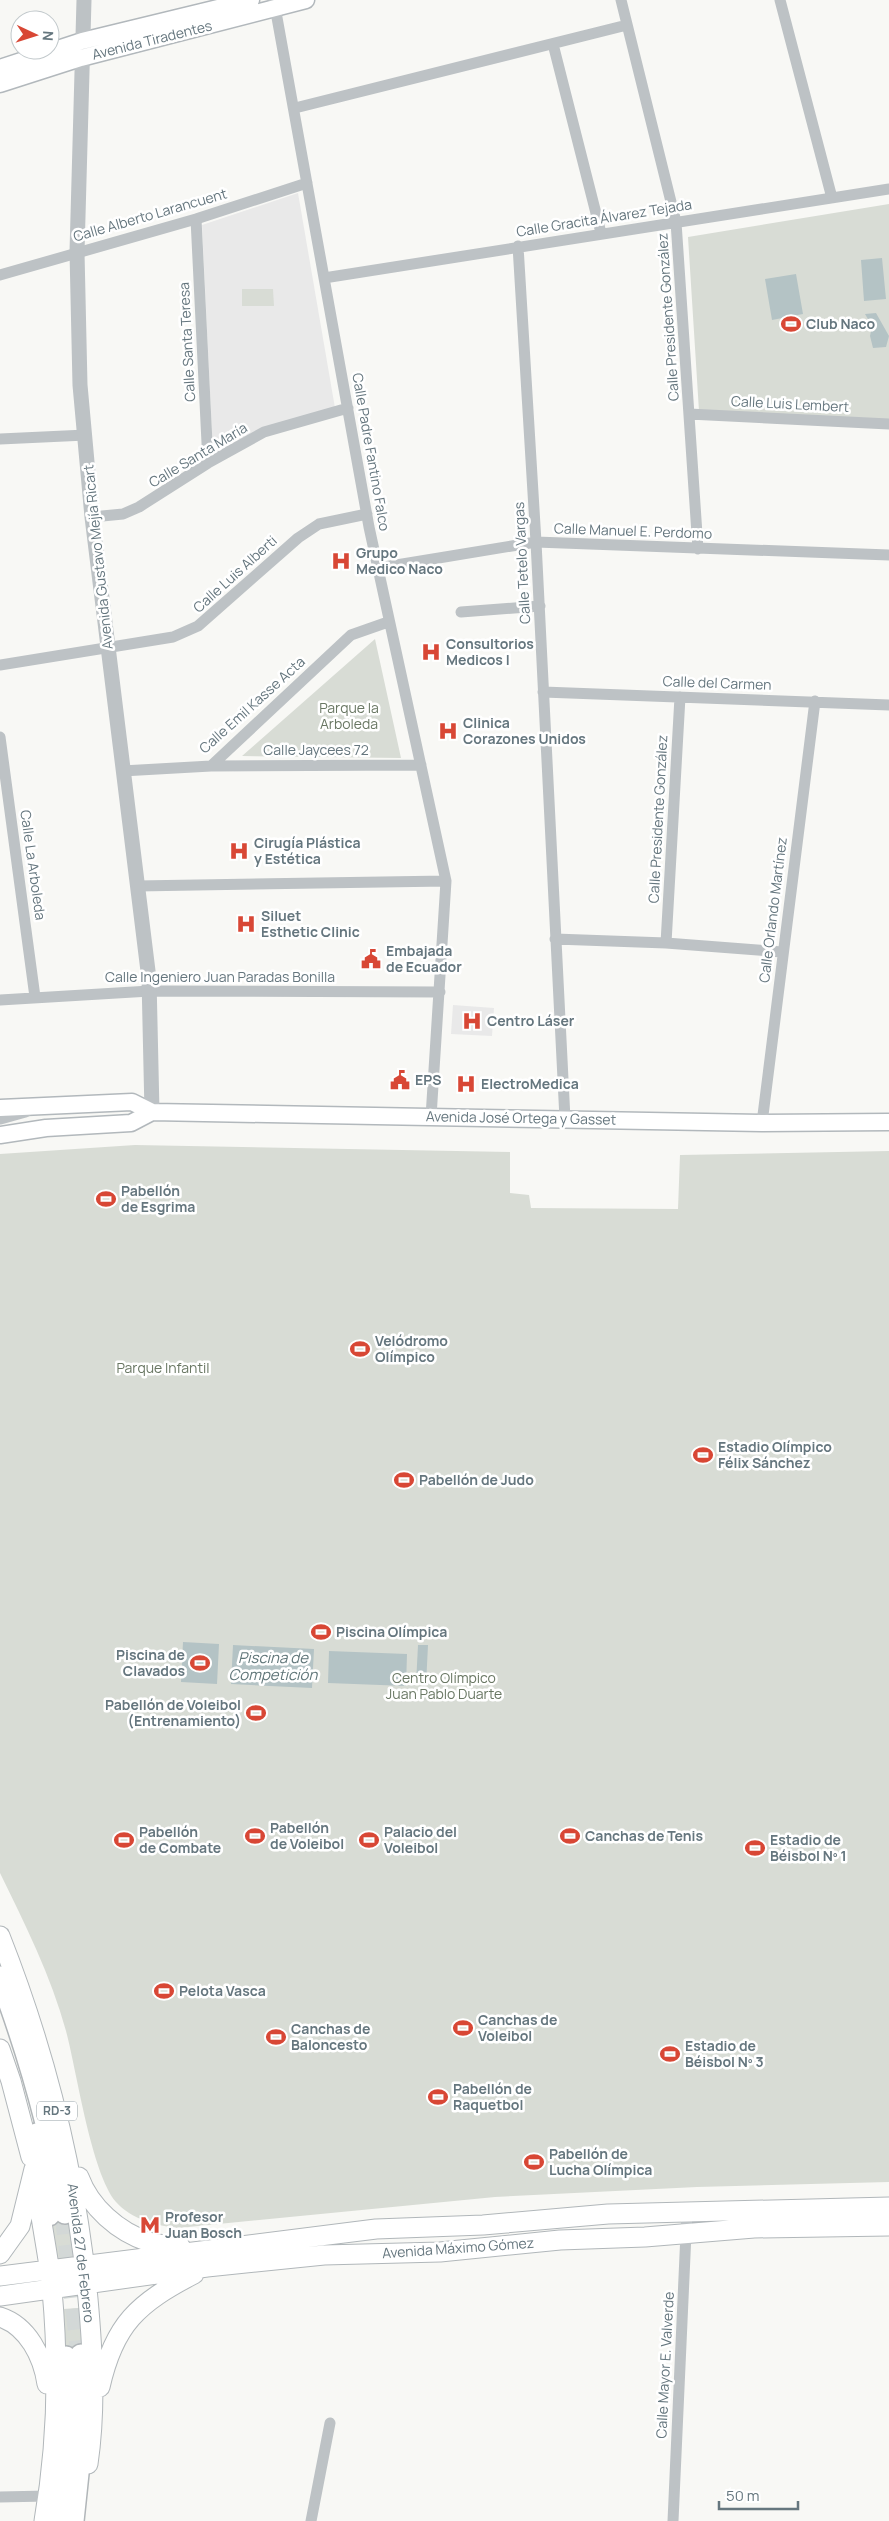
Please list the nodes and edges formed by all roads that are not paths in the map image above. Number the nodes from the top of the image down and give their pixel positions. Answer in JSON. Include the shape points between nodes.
{"nodes":[{"id":1,"x":84,"y":0,"type":"edge"},
{"id":2,"x":251,"y":0,"type":"edge"},
{"id":3,"x":306,"y":0,"type":"edge"},
{"id":4,"x":621,"y":0,"type":"edge"},
{"id":5,"x":780,"y":0,"type":"edge"},
{"id":6,"x":275,"y":4,"type":"edge"},
{"id":7,"x":627,"y":25,"type":"junction"},
{"id":8,"x":82,"y":41,"type":"junction"},
{"id":9,"x":553,"y":44,"type":"junction"},
{"id":10,"x":81,"y":58,"type":"junction"},
{"id":11,"x":0,"y":68,"type":"edge"},
{"id":12,"x":0,"y":84,"type":"edge"},
{"id":13,"x":295,"y":108,"type":"junction"},
{"id":14,"x":307,"y":183,"type":"junction"},
{"id":15,"x":889,"y":189,"type":"edge"},
{"id":16,"x":832,"y":198,"type":"junction"},
{"id":17,"x":196,"y":219,"type":"junction"},
{"id":18,"x":676,"y":222,"type":"junction"},
{"id":19,"x":601,"y":234,"type":"junction"},
{"id":20,"x":518,"y":246,"type":"junction"},
{"id":21,"x":77,"y":252,"type":"junction"},
{"id":22,"x":0,"y":275,"type":"edge"},
{"id":23,"x":324,"y":278,"type":"junction"},
{"id":24,"x":348,"y":408,"type":"junction"},
{"id":25,"x":689,"y":414,"type":"junction"},
{"id":26,"x":889,"y":424,"type":"edge"},
{"id":27,"x":86,"y":435,"type":"junction"},
{"id":28,"x":0,"y":439,"type":"edge"},
{"id":29,"x":208,"y":463,"type":"junction"},
{"id":30,"x":366,"y":514,"type":"junction"},
{"id":31,"x":92,"y":517,"type":"junction"},
{"id":32,"x":536,"y":542,"type":"junction"},
{"id":33,"x":698,"y":548,"type":"junction"},
{"id":34,"x":889,"y":555,"type":"edge"},
{"id":35,"x":378,"y":568,"type":"junction"},
{"id":36,"x":540,"y":606,"type":"junction"},
{"id":37,"x":461,"y":612,"type":"dead end"},
{"id":38,"x":388,"y":622,"type":"junction"},
{"id":39,"x":108,"y":648,"type":"junction"},
{"id":40,"x":0,"y":665,"type":"edge"},
{"id":41,"x":543,"y":692,"type":"junction"},
{"id":42,"x":680,"y":697,"type":"junction"},
{"id":43,"x":815,"y":701,"type":"junction"},
{"id":44,"x":889,"y":704,"type":"edge"},
{"id":45,"x":0,"y":737,"type":"edge"},
{"id":46,"x":421,"y":765,"type":"junction"},
{"id":47,"x":211,"y":766,"type":"junction"},
{"id":48,"x":122,"y":770,"type":"junction"},
{"id":49,"x":446,"y":881,"type":"junction"},
{"id":50,"x":137,"y":886,"type":"junction"},
{"id":51,"x":555,"y":939,"type":"junction"},
{"id":52,"x":666,"y":943,"type":"junction"},
{"id":53,"x":782,"y":952,"type":"junction"},
{"id":54,"x":150,"y":991,"type":"junction"},
{"id":55,"x":440,"y":992,"type":"junction"},
{"id":56,"x":35,"y":997,"type":"junction"},
{"id":57,"x":0,"y":1000,"type":"edge"},
{"id":58,"x":0,"y":1108,"type":"edge"},
{"id":59,"x":29,"y":1109,"type":"junction"},
{"id":60,"x":152,"y":1112,"type":"junction"},
{"id":61,"x":0,"y":1117,"type":"edge"},
{"id":62,"x":431,"y":1117,"type":"junction"},
{"id":63,"x":565,"y":1119,"type":"junction"},
{"id":64,"x":762,"y":1122,"type":"junction"},
{"id":65,"x":889,"y":1122,"type":"edge"},
{"id":66,"x":0,"y":1136,"type":"edge"},
{"id":67,"x":0,"y":1936,"type":"edge"},
{"id":68,"x":0,"y":1977,"type":"edge"},
{"id":69,"x":0,"y":2010,"type":"edge"},
{"id":70,"x":0,"y":2049,"type":"edge"},
{"id":71,"x":61,"y":2132,"type":"junction"},
{"id":72,"x":34,"y":2169,"type":"junction"},
{"id":73,"x":889,"y":2207,"type":"edge"},
{"id":74,"x":686,"y":2211,"type":"junction"},
{"id":75,"x":889,"y":2226,"type":"edge"},
{"id":76,"x":686,"y":2234,"type":"junction"},
{"id":77,"x":0,"y":2254,"type":"edge"},
{"id":78,"x":205,"y":2258,"type":"junction"},
{"id":79,"x":86,"y":2265,"type":"junction"},
{"id":80,"x":48,"y":2270,"type":"junction"},
{"id":81,"x":0,"y":2276,"type":"edge"},
{"id":82,"x":87,"y":2285,"type":"junction"},
{"id":83,"x":52,"y":2289,"type":"junction"},
{"id":84,"x":0,"y":2296,"type":"edge"},
{"id":85,"x":0,"y":2317,"type":"edge"},
{"id":86,"x":94,"y":2410,"type":"junction"},
{"id":87,"x":330,"y":2424,"type":"dead end"},
{"id":88,"x":53,"y":2428,"type":"junction"},
{"id":89,"x":47,"y":2496,"type":"junction"},
{"id":90,"x":0,"y":2497,"type":"edge"},
{"id":91,"x":44,"y":2521,"type":"edge"},
{"id":92,"x":57,"y":2521,"type":"edge"},
{"id":93,"x":73,"y":2521,"type":"edge"},
{"id":94,"x":82,"y":2521,"type":"edge"},
{"id":95,"x":311,"y":2521,"type":"edge"},
{"id":96,"x":673,"y":2521,"type":"edge"}],
"edges":[{"from":1,"to":8,"type":"street","name":"Avenida Gustavo Mejía Ricart"},
{"from":2,"to":8,"type":"main road","name":"Avenida Tiradentes"},
{"from":3,"to":6,"type":"main road","name":"Avenida Tiradentes"},
{"from":4,"to":7,"type":"street","name":"Calle Presidente González"},
{"from":5,"to":16,"type":"street"},
{"from":6,"to":10,"type":"main road","name":"Avenida Tiradentes"},
{"from":6,"to":13,"type":"street","name":"Calle Padre Fantino Falco"},
{"from":7,"to":9,"type":"street"},
{"from":7,"to":18,"type":"street","name":"Calle Presidente González"},
{"from":8,"to":10,"type":"street","name":"Avenida Gustavo Mejía Ricart"},
{"from":8,"to":11,"type":"main road","name":"Avenida Tiradentes"},
{"from":9,"to":13,"type":"street"},
{"from":9,"to":19,"type":"street"},
{"from":10,"to":12,"type":"main road","name":"Avenida Tiradentes"},
{"from":10,"to":21,"type":"street","name":"Avenida Gustavo Mejía Ricart"},
{"from":13,"to":14,"type":"street","name":"Calle Padre Fantino Falco"},
{"from":14,"to":17,"type":"street","name":"Calle Alberto Larancuent"},
{"from":14,"to":23,"type":"street","name":"Calle Padre Fantino Falco"},
{"from":15,"to":16,"type":"street","name":"Calle Gracita Álvarez Tejada"},
{"from":16,"to":18,"type":"street","name":"Calle Gracita Álvarez Tejada"},
{"from":17,"to":21,"type":"street","name":"Calle Alberto Larancuent"},
{"from":17,"to":29,"type":"street","name":"Calle Santa Teresa"},
{"from":18,"to":19,"type":"street","name":"Calle Gracita Álvarez Tejada"},
{"from":18,"to":25,"type":"street","name":"Calle Presidente González"},
{"from":19,"to":20,"type":"street","name":"Calle Gracita Álvarez Tejada"},
{"from":20,"to":23,"type":"street","name":"Calle Gracita Álvarez Tejada"},
{"from":20,"to":32,"type":"street","name":"Calle Tetelo Vargas"},
{"from":21,"to":22,"type":"street","name":"Calle Alberto Larancuent"},
{"from":21,"to":27,"type":"street","name":"Avenida Gustavo Mejía Ricart","via":[[80,385]]},
{"from":23,"to":24,"type":"street","name":"Calle Padre Fantino Falco"},
{"from":24,"to":29,"type":"street","name":"Calle Santa María","via":[[264,432]]},
{"from":24,"to":30,"type":"street","name":"Calle Padre Fantino Falco"},
{"from":25,"to":26,"type":"street","name":"Calle Luis Lembert"},
{"from":25,"to":33,"type":"street","name":"Calle Presidente González"},
{"from":27,"to":28,"type":"street"},
{"from":27,"to":31,"type":"street","name":"Avenida Gustavo Mejía Ricart"},
{"from":29,"to":31,"type":"street","name":"Calle Santa María","via":[[139,508],[124,514]]},
{"from":30,"to":35,"type":"street","name":"Calle Padre Fantino Falco"},
{"from":30,"to":39,"type":"street","name":"Calle Luis Alberti","via":[[319,524],[298,538],[198,626],[173,637]]},
{"from":31,"to":39,"type":"street","name":"Avenida Gustavo Mejía Ricart"},
{"from":32,"to":33,"type":"street","name":"Calle Manuel E. Perdomo"},
{"from":32,"to":35,"type":"street","name":"Calle Manuel E. Perdomo"},
{"from":32,"to":36,"type":"street","name":"Calle Tetelo Vargas"},
{"from":33,"to":34,"type":"street","name":"Calle Manuel E. Perdomo"},
{"from":35,"to":38,"type":"street","name":"Calle Padre Fantino Falco"},
{"from":36,"to":37,"type":"street"},
{"from":36,"to":41,"type":"street","name":"Calle Tetelo Vargas"},
{"from":38,"to":46,"type":"street","name":"Calle Padre Fantino Falco"},
{"from":38,"to":47,"type":"street","name":"Calle Emil Kasse Acta","via":[[351,636]]},
{"from":39,"to":40,"type":"street","name":"Calle Luis Alberti"},
{"from":39,"to":48,"type":"street","name":"Avenida Gustavo Mejía Ricart"},
{"from":41,"to":42,"type":"street","name":"Calle del Carmen"},
{"from":41,"to":51,"type":"street","name":"Calle Tetelo Vargas"},
{"from":42,"to":43,"type":"street","name":"Calle del Carmen"},
{"from":42,"to":52,"type":"street","name":"Calle Presidente González"},
{"from":43,"to":44,"type":"street","name":"Calle del Carmen"},
{"from":43,"to":53,"type":"street","name":"Calle Orlando Martínez"},
{"from":45,"to":56,"type":"street","name":"Calle La Arboleda"},
{"from":46,"to":47,"type":"street","name":"Calle Jaycees 72"},
{"from":46,"to":49,"type":"street","name":"Calle Padre Fantino Falco"},
{"from":47,"to":48,"type":"street","name":"Calle Emil Kasse Acta"},
{"from":48,"to":50,"type":"street","name":"Avenida Gustavo Mejía Ricart"},
{"from":49,"to":50,"type":"street"},
{"from":49,"to":55,"type":"street","name":"Calle Padre Fantino Falco"},
{"from":50,"to":54,"type":"street","name":"Avenida Gustavo Mejía Ricart"},
{"from":51,"to":52,"type":"street"},
{"from":51,"to":63,"type":"street","name":"Calle Tetelo Vargas"},
{"from":52,"to":53,"type":"street"},
{"from":53,"to":64,"type":"street","name":"Calle Orlando Martínez"},
{"from":54,"to":55,"type":"street","name":"Calle Ingeniero Juan Paradas Bonilla"},
{"from":54,"to":56,"type":"street","name":"Calle Ingeniero Juan Paradas Bonilla"},
{"from":54,"to":60,"type":"street","name":"Avenida Gustavo Mejía Ricart"},
{"from":55,"to":62,"type":"street","name":"Calle Padre Fantino Falco"},
{"from":56,"to":57,"type":"street","name":"Calle Ingeniero Juan Paradas Bonilla"},
{"from":58,"to":59,"type":"main road","name":"Avenida José Ortega y Gasset"},
{"from":59,"to":60,"type":"main road","name":"Avenida José Ortega y Gasset","via":[[132,1102]]},
{"from":59,"to":61,"type":"street"},
{"from":60,"to":62,"type":"main road","name":"Avenida José Ortega y Gasset"},
{"from":60,"to":66,"type":"main road","name":"Avenida José Ortega y Gasset","via":[[131,1123],[46,1128]]},
{"from":62,"to":63,"type":"main road","name":"Avenida José Ortega y Gasset"},
{"from":63,"to":64,"type":"main road","name":"Avenida José Ortega y Gasset"},
{"from":64,"to":65,"type":"main road","name":"Avenida José Ortega y Gasset"},
{"from":67,"to":71,"type":"main road","name":"Avenida 27 de Febrero","number":"RD-3","via":[[49,2074]]},
{"from":68,"to":69,"type":"highway","number":"RD-3","via":[[35,2077],[56,2163],[57,2214],[12,2043]]},
{"from":70,"to":72,"type":"main road","number":"RD-3","via":[[12,2081]]},
{"from":71,"to":78,"type":"main road","via":[[84,2189],[105,2216],[133,2236]]},
{"from":71,"to":79,"type":"main road","name":"Avenida 27 de Febrero","number":"RD-3","via":[[77,2200]]},
{"from":72,"to":77,"type":"main road","via":[[20,2226]]},
{"from":72,"to":80,"type":"main road","number":"RD-3"},
{"from":73,"to":74,"type":"main road","name":"Avenida Máximo Gómez"},
{"from":74,"to":76,"type":"street","name":"Calle Mayor E. Valverde"},
{"from":74,"to":78,"type":"main road","name":"Avenida Máximo Gómez","via":[[376,2229]]},
{"from":75,"to":76,"type":"main road","name":"Avenida Máximo Gómez","via":[[754,2228]]},
{"from":76,"to":78,"type":"main road","name":"Avenida Máximo Gómez","via":[[560,2240],[440,2252]]},
{"from":76,"to":96,"type":"street","name":"Calle Mayor E. Valverde"},
{"from":78,"to":79,"type":"main road","name":"Avenida Máximo Gómez"},
{"from":78,"to":82,"type":"main road","name":"Avenida Máximo Gómez"},
{"from":78,"to":86,"type":"main road","via":[[134,2313],[116,2337]]},
{"from":79,"to":80,"type":"main road","name":"Avenida Máximo Gómez"},
{"from":79,"to":82,"type":"main road","name":"Avenida 27 de Febrero","number":"RD-3"},
{"from":80,"to":81,"type":"main road","name":"Avenida Máximo Gómez"},
{"from":80,"to":83,"type":"main road","number":"RD-3"},
{"from":82,"to":83,"type":"main road","name":"Avenida Máximo Gómez"},
{"from":82,"to":86,"type":"main road","name":"Avenida 27 de Febrero","number":"RD-3"},
{"from":83,"to":84,"type":"main road","name":"Avenida Máximo Gómez"},
{"from":83,"to":88,"type":"main road","number":"RD-3"},
{"from":85,"to":88,"type":"main road","via":[[19,2328],[45,2367]]},
{"from":86,"to":94,"type":"main road","name":"Avenida 27 de Febrero","number":"RD-3"},
{"from":87,"to":95,"type":"street"},
{"from":88,"to":89,"type":"main road","number":"RD-3"},
{"from":89,"to":90,"type":"street"},
{"from":89,"to":91,"type":"main road","number":"RD-3"},
{"from":92,"to":93,"type":"highway","via":[[74,2356],[81,2445]]}]}
